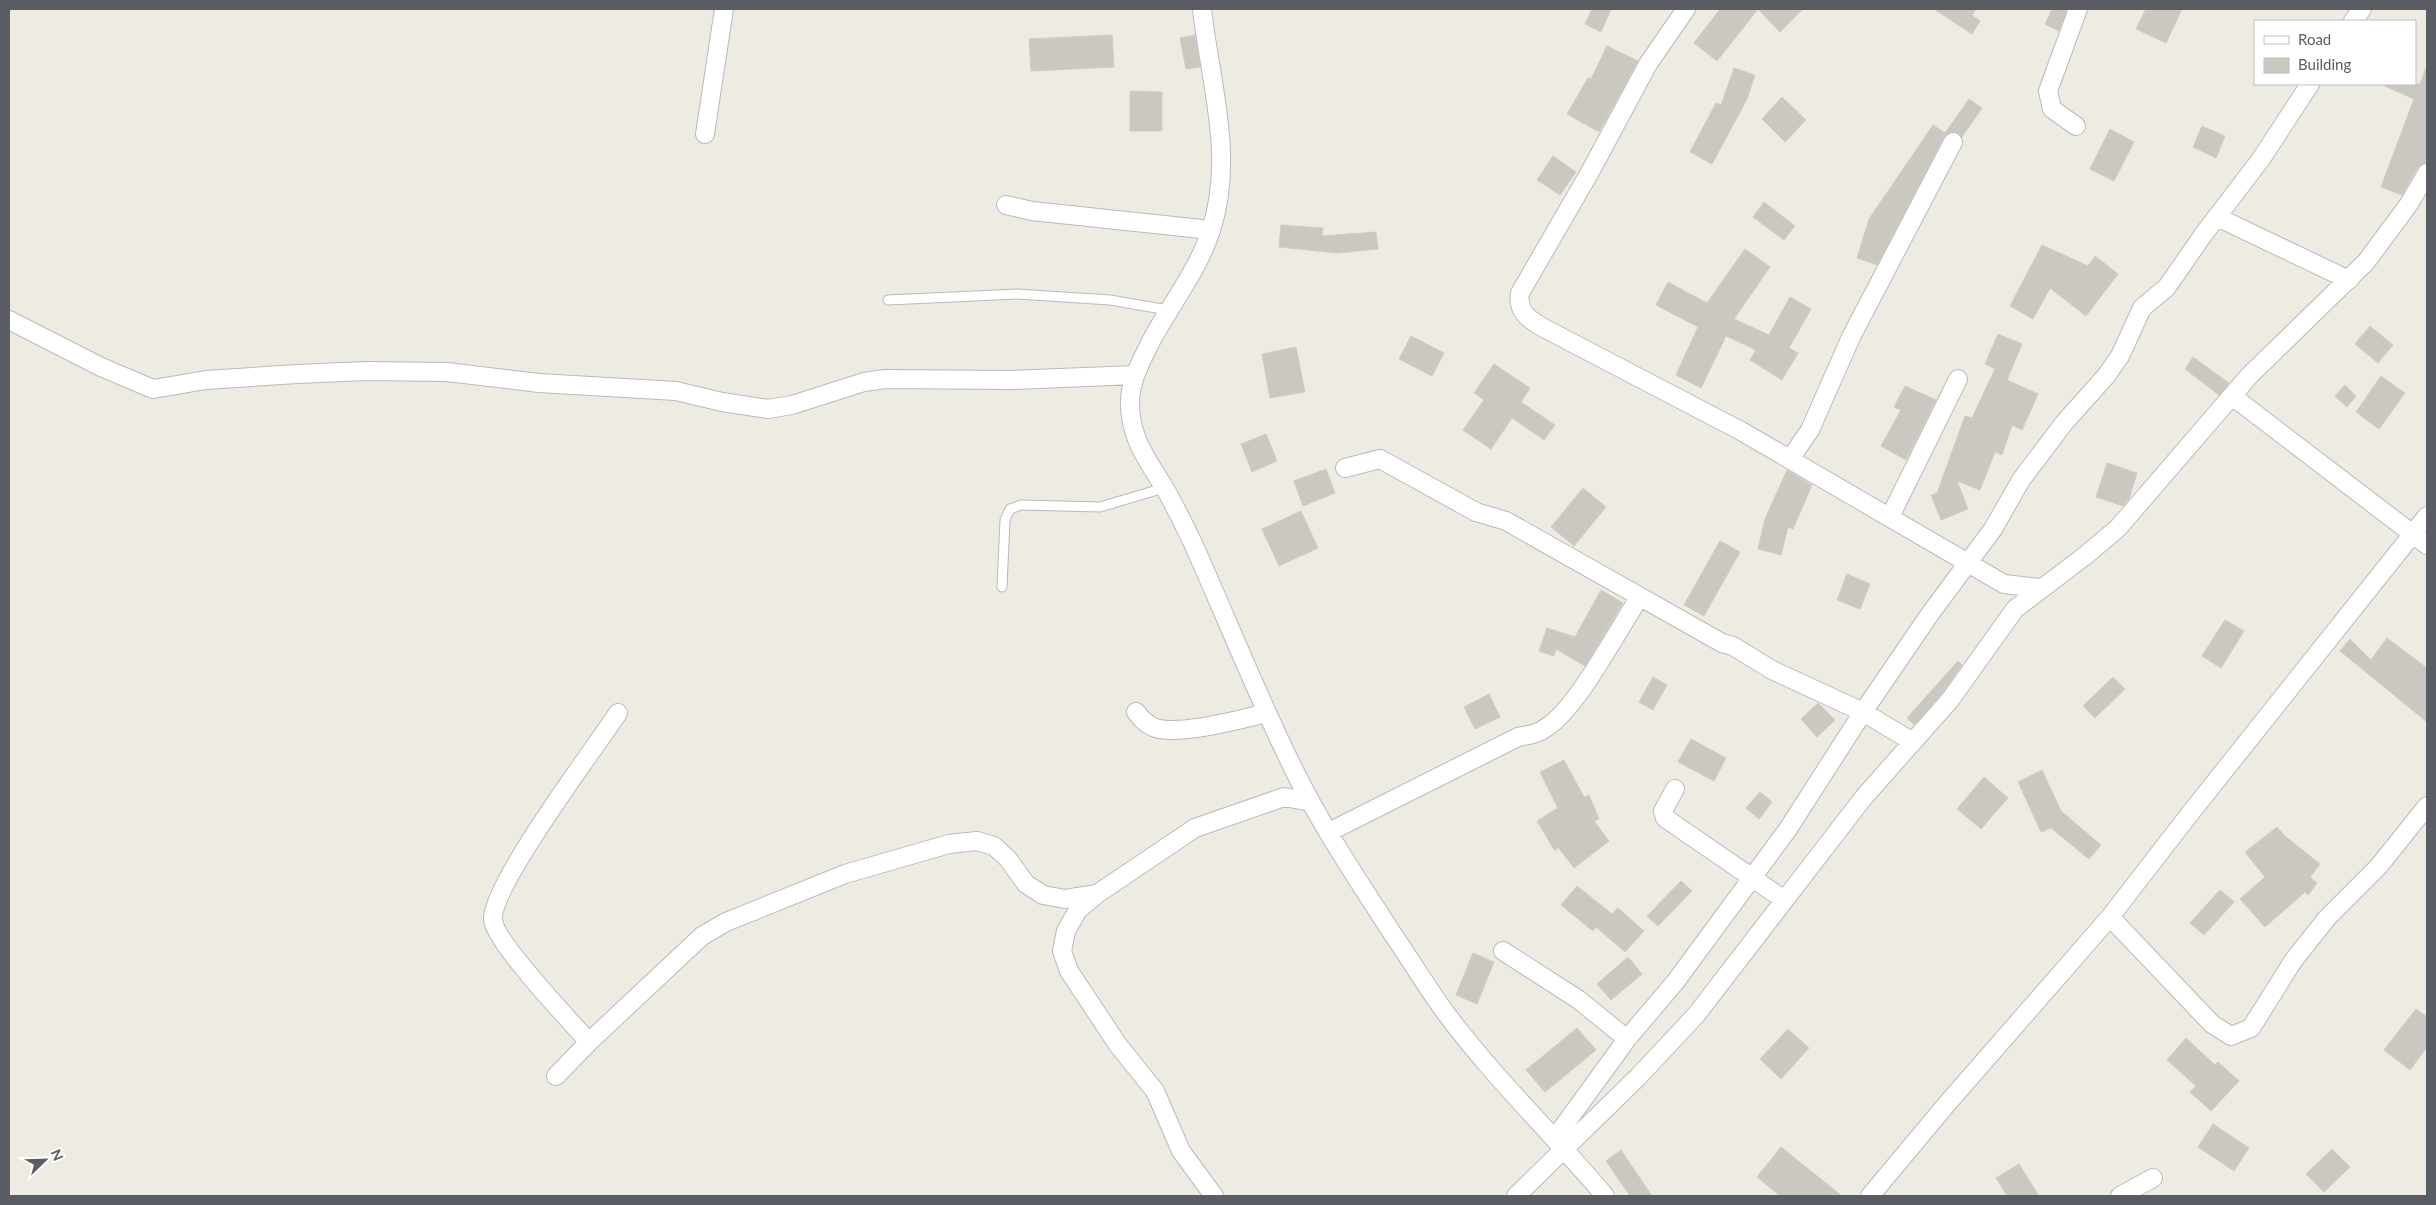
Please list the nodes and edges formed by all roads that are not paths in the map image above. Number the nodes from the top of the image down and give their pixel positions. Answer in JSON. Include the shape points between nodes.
{"nodes":[{"id":1,"x":724,"y":9,"type":"edge"},
{"id":2,"x":1202,"y":9,"type":"edge"},
{"id":3,"x":1686,"y":9,"type":"edge"},
{"id":4,"x":2078,"y":9,"type":"edge"},
{"id":5,"x":2362,"y":9,"type":"edge"},
{"id":6,"x":2354,"y":20,"type":"edge"},
{"id":7,"x":2309,"y":85,"type":"edge"},
{"id":8,"x":2076,"y":126,"type":"dead end"},
{"id":9,"x":705,"y":134,"type":"dead end"},
{"id":10,"x":1953,"y":142,"type":"dead end"},
{"id":11,"x":2427,"y":173,"type":"edge"},
{"id":12,"x":1006,"y":205,"type":"dead end"},
{"id":13,"x":2217,"y":216,"type":"junction"},
{"id":14,"x":1211,"y":230,"type":"junction"},
{"id":15,"x":2349,"y":280,"type":"junction"},
{"id":16,"x":888,"y":300,"type":"dead end"},
{"id":17,"x":1168,"y":310,"type":"junction"},
{"id":18,"x":9,"y":320,"type":"edge"},
{"id":19,"x":1134,"y":375,"type":"junction"},
{"id":20,"x":1958,"y":379,"type":"dead end"},
{"id":21,"x":2232,"y":396,"type":"junction"},
{"id":22,"x":1790,"y":459,"type":"junction"},
{"id":23,"x":1345,"y":468,"type":"dead end"},
{"id":24,"x":1164,"y":488,"type":"junction"},
{"id":25,"x":2427,"y":516,"type":"edge"},
{"id":26,"x":1890,"y":517,"type":"junction"},
{"id":27,"x":2412,"y":533,"type":"junction"},
{"id":28,"x":2427,"y":545,"type":"edge"},
{"id":29,"x":1969,"y":564,"type":"junction"},
{"id":30,"x":2004,"y":584,"type":"junction"},
{"id":31,"x":1002,"y":587,"type":"dead end"},
{"id":32,"x":2040,"y":588,"type":"junction"},
{"id":33,"x":1639,"y":598,"type":"junction"},
{"id":34,"x":2015,"y":609,"type":"junction"},
{"id":35,"x":1136,"y":712,"type":"dead end"},
{"id":36,"x":1863,"y":712,"type":"junction"},
{"id":37,"x":1267,"y":713,"type":"junction"},
{"id":38,"x":618,"y":714,"type":"dead end"},
{"id":39,"x":1913,"y":742,"type":"junction"},
{"id":40,"x":1295,"y":772,"type":"junction"},
{"id":41,"x":1675,"y":789,"type":"dead end"},
{"id":42,"x":1284,"y":797,"type":"junction"},
{"id":43,"x":1311,"y":802,"type":"junction"},
{"id":44,"x":2427,"y":806,"type":"edge"},
{"id":45,"x":1329,"y":832,"type":"junction"},
{"id":46,"x":1753,"y":878,"type":"junction"},
{"id":47,"x":1097,"y":894,"type":"junction"},
{"id":48,"x":1783,"y":899,"type":"junction"},
{"id":49,"x":2110,"y":917,"type":"junction"},
{"id":50,"x":1503,"y":951,"type":"dead end"},
{"id":51,"x":1626,"y":1039,"type":"junction"},
{"id":52,"x":589,"y":1042,"type":"junction"},
{"id":53,"x":556,"y":1076,"type":"dead end"},
{"id":54,"x":1560,"y":1143,"type":"junction"},
{"id":55,"x":2153,"y":1178,"type":"dead end"},
{"id":56,"x":1214,"y":1196,"type":"edge"},
{"id":57,"x":1516,"y":1196,"type":"edge"},
{"id":58,"x":1605,"y":1196,"type":"edge"},
{"id":59,"x":1870,"y":1196,"type":"edge"},
{"id":60,"x":2120,"y":1196,"type":"edge"}],
"edges":[{"from":1,"to":9,"type":"street"},
{"from":2,"to":14,"type":"street","via":[[1222,155],[1221,186]]},
{"from":3,"to":22,"type":"street","via":[[1630,96],[1520,293],[1520,305],[1526,317],[1540,326]]},
{"from":4,"to":8,"type":"street","via":[[2048,91],[2052,109]]},
{"from":5,"to":6,"type":"street"},
{"from":7,"to":13,"type":"street","via":[[2261,159]]},
{"from":10,"to":22,"type":"street","via":[[1850,337],[1810,430]]},
{"from":11,"to":15,"type":"street","via":[[2384,241]]},
{"from":12,"to":14,"type":"street","via":[[1032,211]]},
{"from":13,"to":15,"type":"street"},
{"from":13,"to":29,"type":"street","via":[[2167,286],[2142,308],[2120,356],[2035,460]]},
{"from":14,"to":17,"type":"street","via":[[1196,268]]},
{"from":15,"to":21,"type":"street"},
{"from":16,"to":17,"type":"lane","via":[[1017,294],[1110,300]]},
{"from":17,"to":19,"type":"street"},
{"from":18,"to":19,"type":"street","via":[[101,367],[153,389],[206,380],[297,374],[447,372],[539,382],[676,390],[768,409],[885,378],[1012,380]]},
{"from":19,"to":24,"type":"street","via":[[1130,400],[1133,428],[1142,455]]},
{"from":20,"to":26,"type":"street"},
{"from":21,"to":27,"type":"street"},
{"from":21,"to":32,"type":"street","via":[[2118,528],[2086,556]]},
{"from":22,"to":26,"type":"street"},
{"from":23,"to":33,"type":"street","via":[[1380,459],[1476,512],[1506,521]]},
{"from":24,"to":31,"type":"lane","via":[[1100,507],[1022,505],[1010,509],[1005,520]]},
{"from":24,"to":37,"type":"street","via":[[1184,524]]},
{"from":25,"to":27,"type":"street"},
{"from":26,"to":29,"type":"street"},
{"from":27,"to":28,"type":"street"},
{"from":27,"to":49,"type":"street"},
{"from":29,"to":30,"type":"street"},
{"from":29,"to":36,"type":"street","via":[[1930,614]]},
{"from":30,"to":32,"type":"street"},
{"from":30,"to":34,"type":"street"},
{"from":32,"to":34,"type":"street"},
{"from":33,"to":36,"type":"street","via":[[1797,683]]},
{"from":33,"to":45,"type":"street","via":[[1575,698],[1549,726],[1536,734],[1518,737]]},
{"from":34,"to":39,"type":"street","via":[[1975,668]]},
{"from":35,"to":37,"type":"street","via":[[1143,722],[1164,730],[1203,727]]},
{"from":36,"to":39,"type":"street"},
{"from":36,"to":46,"type":"street"},
{"from":37,"to":40,"type":"street"},
{"from":38,"to":52,"type":"street","via":[[516,861],[495,907],[493,921],[500,936],[533,979]]},
{"from":39,"to":48,"type":"street","via":[[1864,797]]},
{"from":40,"to":42,"type":"street"},
{"from":40,"to":43,"type":"street"},
{"from":41,"to":46,"type":"street","via":[[1663,811],[1665,818]]},
{"from":42,"to":43,"type":"street"},
{"from":42,"to":47,"type":"street","via":[[1195,828]]},
{"from":43,"to":45,"type":"street"},
{"from":44,"to":49,"type":"street","via":[[2379,866],[2327,918],[2294,961],[2251,1028],[2231,1036],[2212,1024]]},
{"from":45,"to":54,"type":"street","via":[[1445,1011]]},
{"from":46,"to":48,"type":"street"},
{"from":46,"to":51,"type":"street","via":[[1676,981]]},
{"from":47,"to":52,"type":"street","via":[[1065,899],[1043,895],[1026,884],[994,846],[978,841],[949,844],[845,874],[734,918],[702,936]]},
{"from":47,"to":56,"type":"street","via":[[1078,910],[1066,931],[1062,951],[1069,971],[1118,1045],[1155,1092],[1181,1151]]},
{"from":48,"to":54,"type":"street","via":[[1696,1015],[1664,1050]]},
{"from":49,"to":59,"type":"street"},
{"from":50,"to":51,"type":"street","via":[[1549,978]]},
{"from":51,"to":54,"type":"street"},
{"from":52,"to":53,"type":"street"},
{"from":54,"to":57,"type":"street"},
{"from":54,"to":58,"type":"street"},
{"from":55,"to":60,"type":"street"}]}
